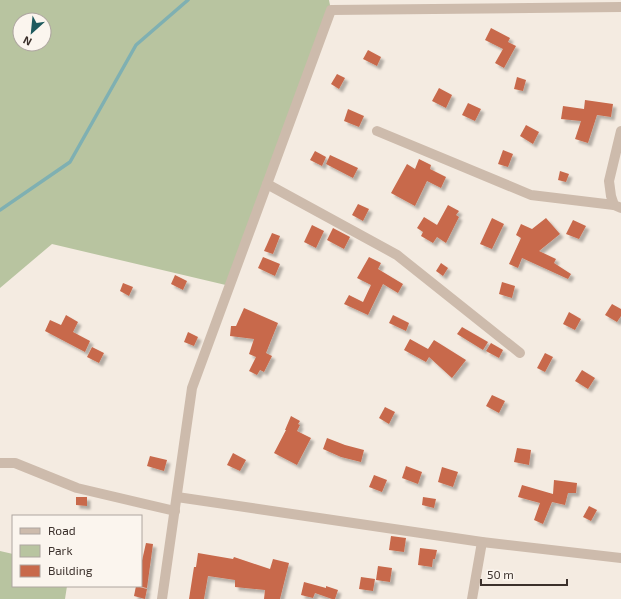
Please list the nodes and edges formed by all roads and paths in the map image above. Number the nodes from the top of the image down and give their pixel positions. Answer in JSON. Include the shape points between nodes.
{"nodes":[{"id":1,"x":330,"y":5,"type":"edge"},
{"id":2,"x":621,"y":7,"type":"edge"},
{"id":3,"x":621,"y":131,"type":"edge"},
{"id":4,"x":377,"y":132,"type":"dead end"},
{"id":5,"x":267,"y":184,"type":"junction"},
{"id":6,"x":618,"y":207,"type":"edge"},
{"id":7,"x":520,"y":353,"type":"dead end"},
{"id":8,"x":0,"y":463,"type":"edge"},
{"id":9,"x":177,"y":497,"type":"junction"},
{"id":10,"x":175,"y":511,"type":"junction"},
{"id":11,"x":482,"y":542,"type":"junction"},
{"id":12,"x":621,"y":558,"type":"edge"},
{"id":13,"x":162,"y":599,"type":"edge"},
{"id":14,"x":472,"y":599,"type":"edge"}],
"edges":[{"from":1,"to":2,"type":"street"},
{"from":1,"to":5,"type":"street"},
{"from":3,"to":6,"type":"street","via":[[609,181],[611,196]]},
{"from":4,"to":6,"type":"street","via":[[531,195]]},
{"from":5,"to":7,"type":"street","via":[[397,255]]},
{"from":5,"to":9,"type":"street","via":[[192,388]]},
{"from":8,"to":10,"type":"street","via":[[15,463],[77,488]]},
{"from":9,"to":10,"type":"street"},
{"from":9,"to":11,"type":"street"},
{"from":10,"to":13,"type":"street"},
{"from":11,"to":12,"type":"street"},
{"from":11,"to":14,"type":"street"}]}
